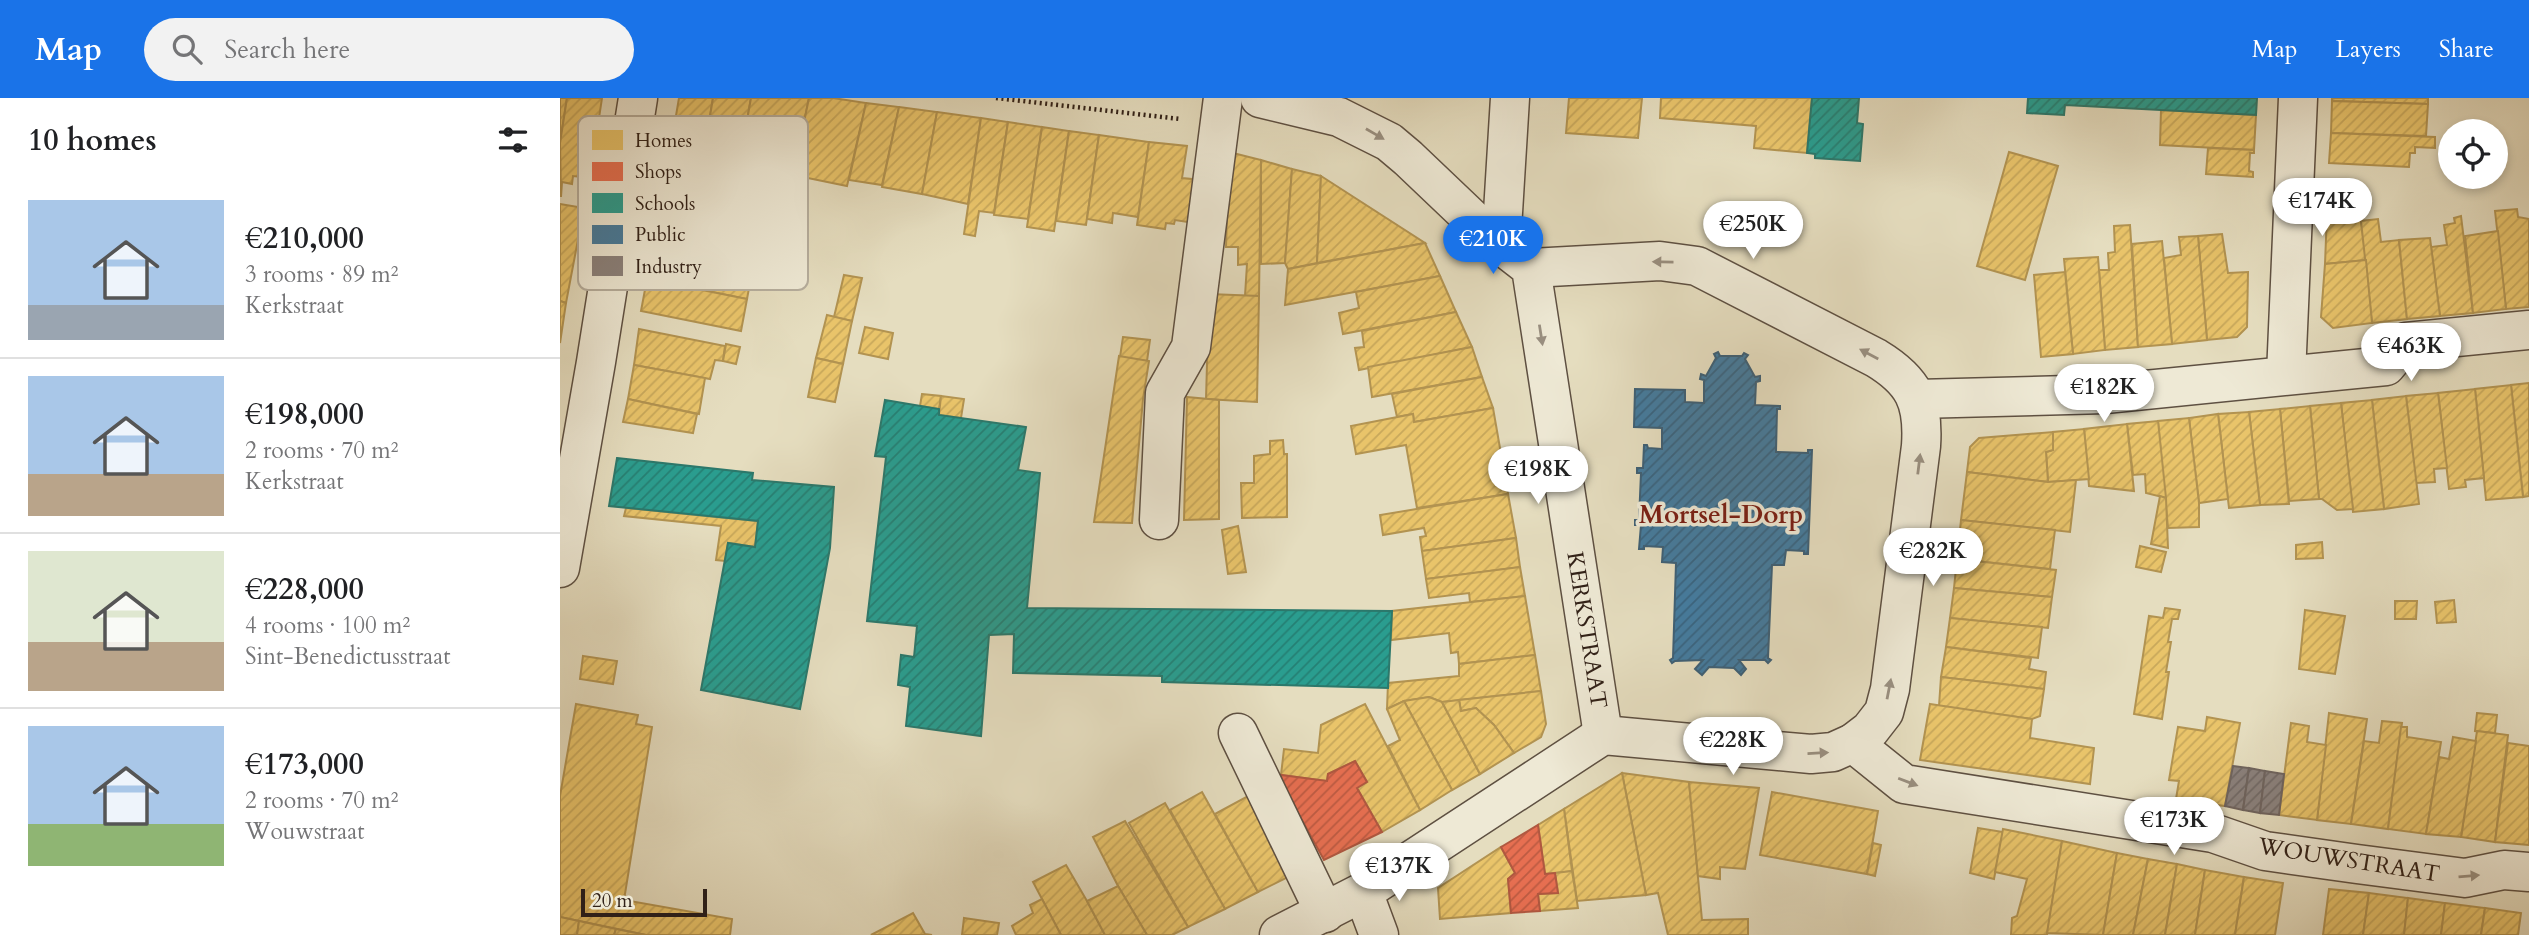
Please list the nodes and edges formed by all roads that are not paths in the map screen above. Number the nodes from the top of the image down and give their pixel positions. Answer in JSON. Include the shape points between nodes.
{"nodes":[{"id":1,"x":638,"y":98,"type":"edge"},
{"id":2,"x":1262,"y":98,"type":"edge"},
{"id":3,"x":1510,"y":98,"type":"edge"},
{"id":4,"x":2298,"y":98,"type":"edge"},
{"id":5,"x":1222,"y":111,"type":"edge"},
{"id":6,"x":635,"y":116,"type":"edge"},
{"id":7,"x":1516,"y":257,"type":"junction"},
{"id":8,"x":607,"y":290,"type":"edge"},
{"id":9,"x":2529,"y":330,"type":"edge"},
{"id":10,"x":2286,"y":375,"type":"junction"},
{"id":11,"x":1917,"y":399,"type":"junction"},
{"id":12,"x":1158,"y":520,"type":"dead end"},
{"id":13,"x":560,"y":568,"type":"edge"},
{"id":14,"x":1238,"y":733,"type":"dead end"},
{"id":15,"x":1603,"y":735,"type":"junction"},
{"id":16,"x":1853,"y":743,"type":"junction"},
{"id":17,"x":2529,"y":872,"type":"edge"},
{"id":18,"x":1363,"y":892,"type":"junction"},
{"id":19,"x":1325,"y":913,"type":"junction"},
{"id":20,"x":1279,"y":935,"type":"edge"},
{"id":21,"x":1379,"y":935,"type":"edge"}],
"edges":[{"from":1,"to":6,"type":"street"},
{"from":2,"to":7,"type":"street","one_way":true,"via":[[1339,117],[1389,142]]},
{"from":3,"to":7,"type":"street","name":"KERKSTRAAT"},
{"from":4,"to":10,"type":"street"},
{"from":5,"to":12,"type":"street","via":[[1191,347],[1165,393]]},
{"from":11,"to":7,"type":"street","one_way":true,"via":[[1895,369],[1697,266]]},
{"from":7,"to":15,"type":"street","name":"KERKSTRAAT","one_way":true},
{"from":8,"to":13,"type":"street"},
{"from":9,"to":10,"type":"street","via":[[2406,342],[2386,366]]},
{"from":10,"to":11,"type":"street","via":[[2105,394]]},
{"from":16,"to":11,"type":"street","one_way":true,"via":[[1884,712],[1890,689],[1921,446],[1923,422]]},
{"from":14,"to":19,"type":"street"},
{"from":15,"to":16,"type":"street","one_way":true,"via":[[1811,754],[1833,752]]},
{"from":15,"to":18,"type":"street"},
{"from":16,"to":17,"type":"street","name":"WOUWSTRAAT","one_way":true,"via":[[1904,784],[2213,833],[2265,851],[2465,878],[2504,870]]},
{"from":18,"to":19,"type":"street"},
{"from":18,"to":21,"type":"street"},
{"from":19,"to":20,"type":"street"}]}
